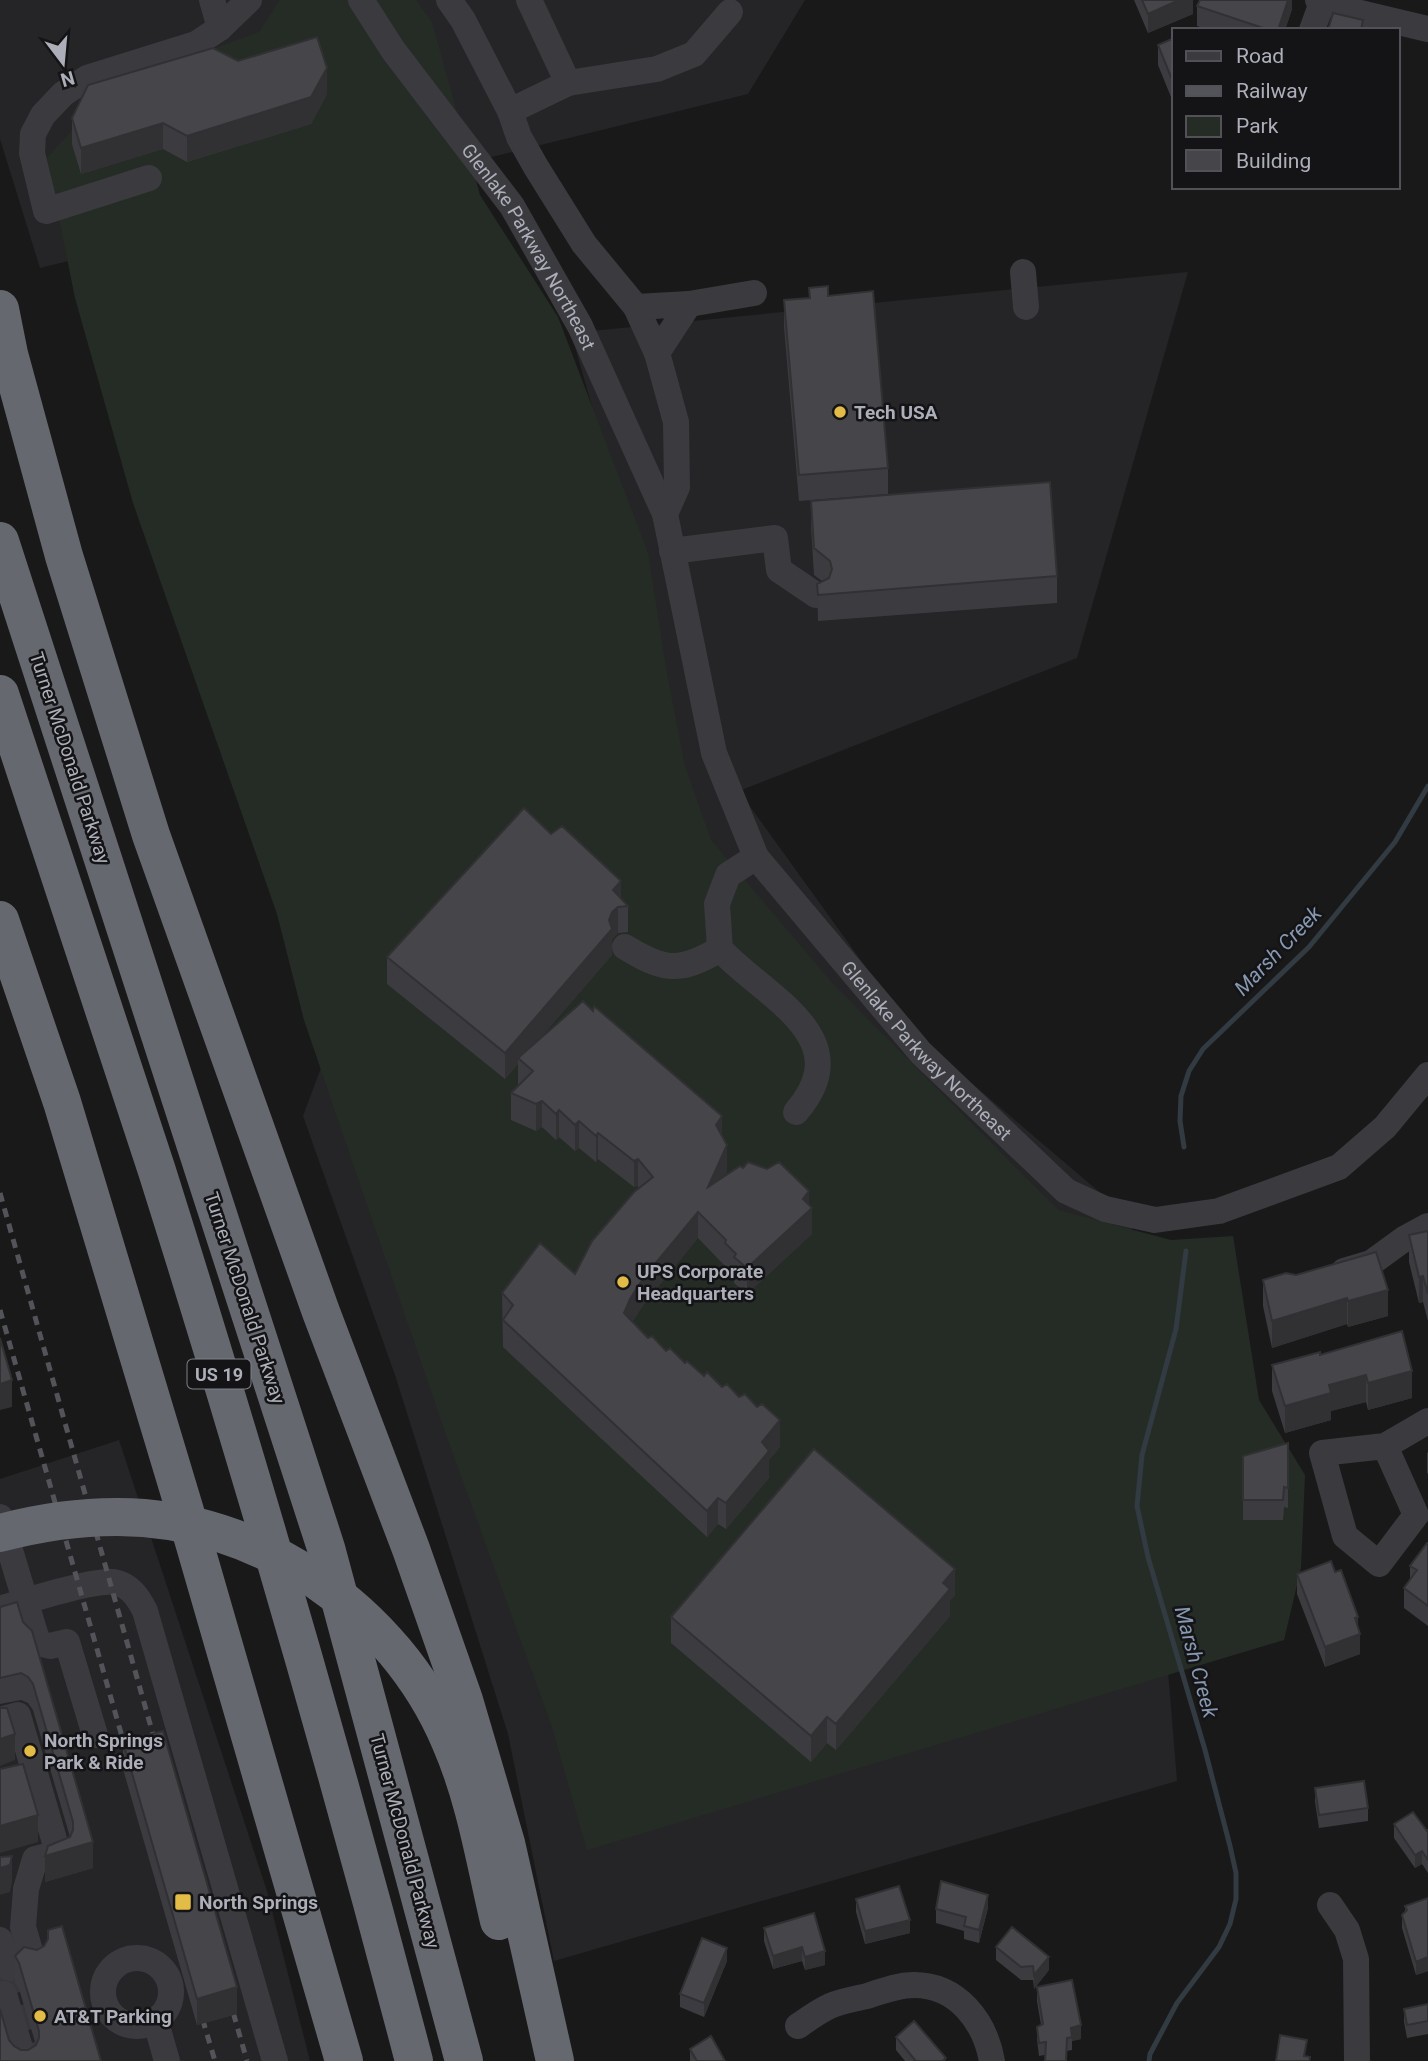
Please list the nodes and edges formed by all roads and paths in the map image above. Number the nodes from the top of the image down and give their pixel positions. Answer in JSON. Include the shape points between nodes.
{"nodes":[{"id":1,"x":212,"y":0,"type":"edge"},
{"id":2,"x":249,"y":0,"type":"edge"},
{"id":3,"x":361,"y":0,"type":"edge"},
{"id":4,"x":449,"y":0,"type":"edge"},
{"id":5,"x":528,"y":0,"type":"edge"},
{"id":6,"x":1321,"y":0,"type":"edge"},
{"id":7,"x":730,"y":12,"type":"dead end"},
{"id":8,"x":220,"y":28,"type":"junction"},
{"id":9,"x":1313,"y":28,"type":"edge"},
{"id":10,"x":1428,"y":29,"type":"edge"},
{"id":11,"x":568,"y":83,"type":"junction"},
{"id":12,"x":510,"y":111,"type":"junction"},
{"id":13,"x":149,"y":178,"type":"dead end"},
{"id":14,"x":1023,"y":272,"type":"dead end"},
{"id":15,"x":754,"y":293,"type":"dead end"},
{"id":16,"x":689,"y":304,"type":"junction"},
{"id":17,"x":636,"y":307,"type":"junction"},
{"id":18,"x":1027,"y":307,"type":"dead end"},
{"id":19,"x":0,"y":309,"type":"edge"},
{"id":20,"x":5,"y":343,"type":"edge"},
{"id":21,"x":657,"y":354,"type":"junction"},
{"id":22,"x":665,"y":514,"type":"junction"},
{"id":23,"x":0,"y":541,"type":"edge"},
{"id":24,"x":673,"y":551,"type":"junction"},
{"id":25,"x":816,"y":595,"type":"edge"},
{"id":26,"x":0,"y":694,"type":"edge"},
{"id":27,"x":755,"y":857,"type":"junction"},
{"id":28,"x":0,"y":920,"type":"edge"},
{"id":29,"x":625,"y":947,"type":"dead end"},
{"id":30,"x":720,"y":949,"type":"junction"},
{"id":31,"x":1428,"y":1074,"type":"edge"},
{"id":32,"x":796,"y":1112,"type":"dead end"},
{"id":33,"x":1428,"y":1226,"type":"edge"},
{"id":34,"x":1318,"y":1278,"type":"edge"},
{"id":35,"x":1428,"y":1421,"type":"edge"},
{"id":36,"x":1385,"y":1446,"type":"junction"},
{"id":37,"x":0,"y":1517,"type":"edge"},
{"id":38,"x":0,"y":1533,"type":"edge"},
{"id":39,"x":25,"y":1601,"type":"junction"},
{"id":40,"x":0,"y":1609,"type":"edge"},
{"id":41,"x":0,"y":1720,"type":"edge"},
{"id":42,"x":95,"y":1735,"type":"dead end"},
{"id":43,"x":1330,"y":1905,"type":"dead end"},
{"id":44,"x":11,"y":1930,"type":"edge"},
{"id":45,"x":0,"y":1940,"type":"edge"},
{"id":46,"x":0,"y":1995,"type":"edge"},
{"id":47,"x":152,"y":2022,"type":"dead end"},
{"id":48,"x":798,"y":2026,"type":"dead end"},
{"id":49,"x":24,"y":2061,"type":"edge"},
{"id":50,"x":167,"y":2061,"type":"edge"},
{"id":51,"x":275,"y":2061,"type":"edge"},
{"id":52,"x":344,"y":2061,"type":"edge"},
{"id":53,"x":414,"y":2061,"type":"edge"},
{"id":54,"x":464,"y":2061,"type":"edge"},
{"id":55,"x":532,"y":2061,"type":"edge"},
{"id":56,"x":555,"y":2061,"type":"edge"},
{"id":57,"x":992,"y":2061,"type":"edge"},
{"id":58,"x":1357,"y":2061,"type":"edge"}],
"edges":[{"from":1,"to":8,"type":"street"},
{"from":2,"to":8,"type":"street"},
{"from":3,"to":22,"type":"street","name":"Glenlake Parkway Northeast","via":[[393,50],[512,206],[580,326]]},
{"from":4,"to":12,"type":"street"},
{"from":5,"to":11,"type":"street"},
{"from":6,"to":9,"type":"street"},
{"from":6,"to":10,"type":"street"},
{"from":7,"to":11,"type":"street","via":[[694,54],[657,69]]},
{"from":8,"to":13,"type":"street","via":[[196,44],[87,78],[63,94],[33,134],[32,153],[46,211]]},
{"from":11,"to":12,"type":"street"},
{"from":12,"to":17,"type":"street","via":[[519,137],[584,244]]},
{"from":14,"to":18,"type":"street"},
{"from":15,"to":16,"type":"street"},
{"from":16,"to":17,"type":"street"},
{"from":16,"to":21,"type":"street"},
{"from":17,"to":21,"type":"street"},
{"from":19,"to":20,"type":"highway"},
{"from":20,"to":56,"type":"highway","via":[[64,556],[151,835],[464,1700],[506,1843]]},
{"from":21,"to":22,"type":"street","via":[[676,422],[677,487]]},
{"from":22,"to":24,"type":"street","name":"Glenlake Parkway Northeast"},
{"from":23,"to":54,"type":"highway","name":"Turner McDonald Parkway","number":"US 19","via":[[326,1548]]},
{"from":24,"to":25,"type":"street","via":[[775,538],[779,570]]},
{"from":24,"to":27,"type":"street","name":"Glenlake Parkway Northeast","via":[[714,753]]},
{"from":26,"to":53,"type":"highway","number":"US 19","via":[[198,1304],[306,1665]]},
{"from":27,"to":30,"type":"street","via":[[728,875],[717,904]]},
{"from":27,"to":31,"type":"street","name":"Glenlake Parkway Northeast","via":[[921,1053],[1066,1191],[1105,1209],[1155,1220],[1219,1211],[1339,1167],[1385,1127]]},
{"from":28,"to":52,"type":"highway","via":[[62,1102]]},
{"from":29,"to":30,"type":"street","via":[[648,961],[673,967],[697,964]]},
{"from":30,"to":32,"type":"street","via":[[804,1023],[814,1042],[816,1081]]},
{"from":33,"to":34,"type":"street","via":[[1371,1263]]},
{"from":35,"to":36,"type":"street"},
{"from":36,"to":36,"type":"street","via":[[1416,1516],[1379,1564],[1345,1536],[1322,1454]]},
{"from":37,"to":39,"type":"street"},
{"from":38,"to":55,"type":"highway","bridge":true,"via":[[81,1517],[118,1516],[194,1526],[251,1545],[291,1565],[369,1623],[416,1678],[463,1774]]},
{"from":39,"to":40,"type":"street"},
{"from":39,"to":42,"type":"street","via":[[38,1643],[67,1642]]},
{"from":39,"to":51,"type":"street","via":[[112,1582],[127,1587],[138,1598]]},
{"from":41,"to":44,"type":"street","via":[[18,1716],[23,1774],[58,1853],[23,1863],[26,1889]]},
{"from":43,"to":58,"type":"street","via":[[1347,1930],[1356,1959]]},
{"from":44,"to":45,"type":"street","via":[[21,1964]]},
{"from":46,"to":49,"type":"street","via":[[4,1994]]},
{"from":47,"to":50,"type":"street"},
{"from":48,"to":57,"type":"street","via":[[831,2005],[896,1987],[928,1986],[959,2001],[977,2018],[989,2041]]}]}
